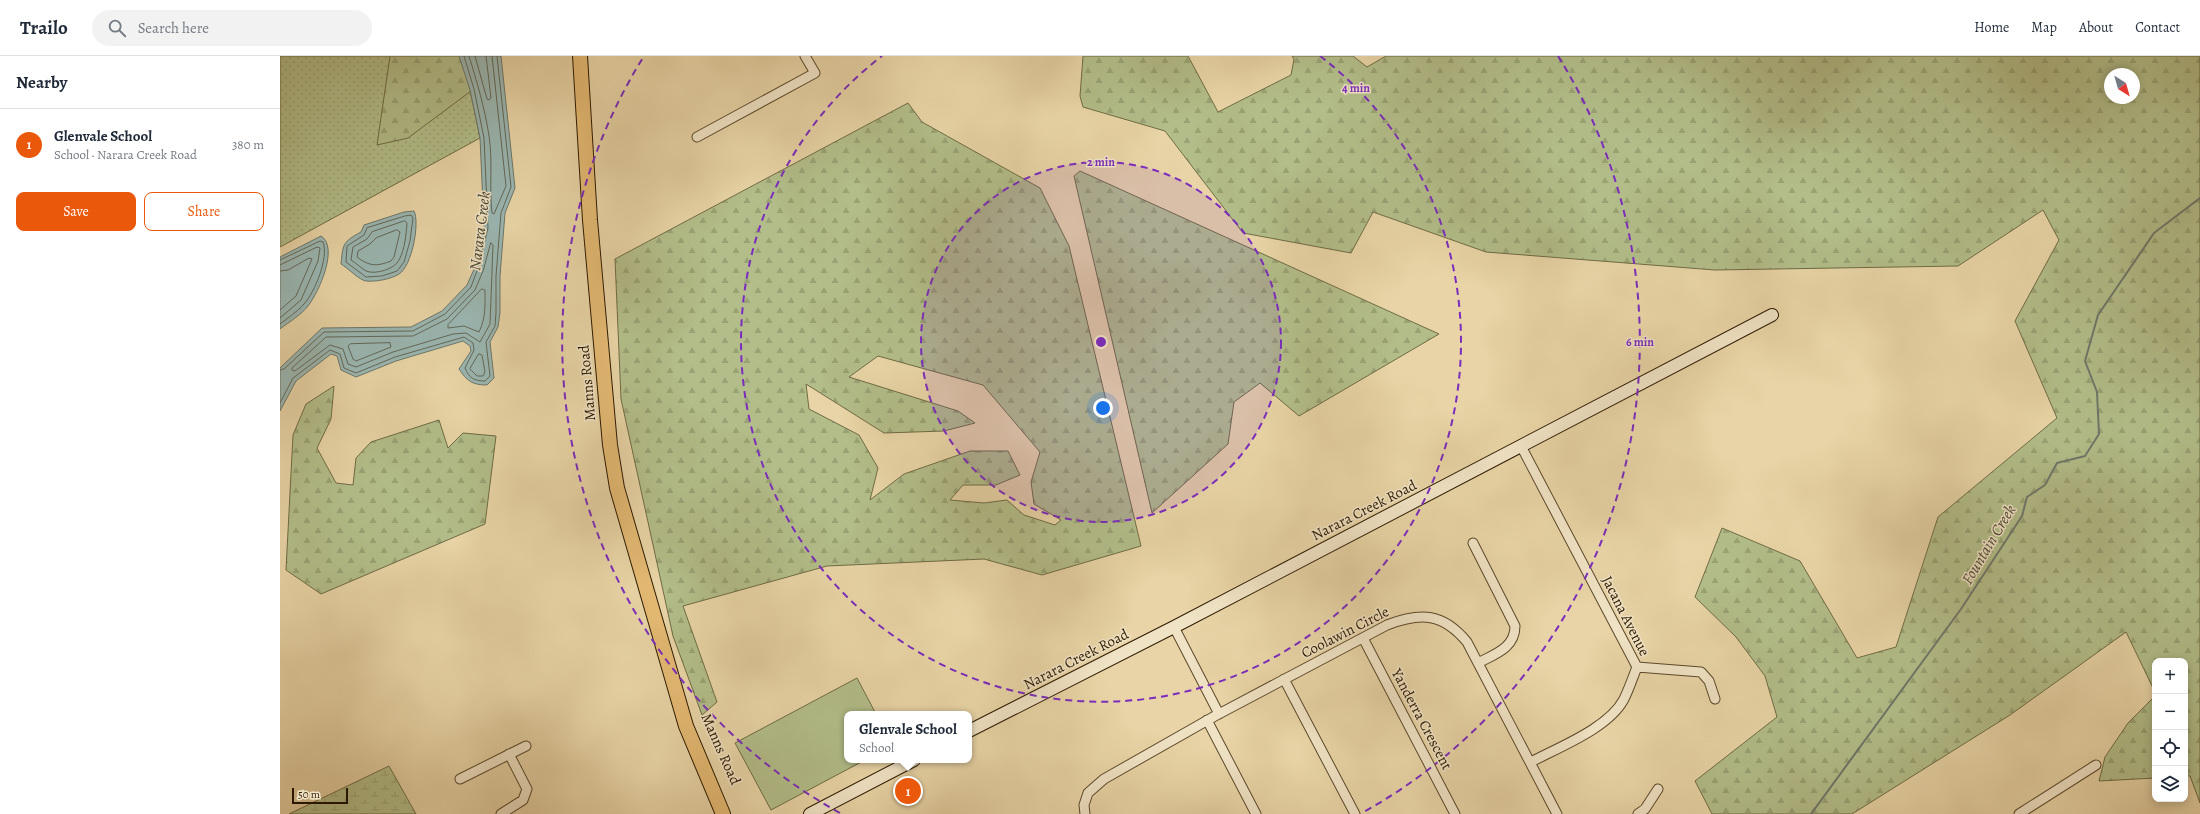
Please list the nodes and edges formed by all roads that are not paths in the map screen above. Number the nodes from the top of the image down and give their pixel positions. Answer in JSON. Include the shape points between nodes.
{"nodes":[{"id":1,"x":580,"y":56,"type":"edge"},
{"id":2,"x":806,"y":56,"type":"edge"},
{"id":3,"x":697,"y":137,"type":"dead end"},
{"id":4,"x":1772,"y":315,"type":"dead end"},
{"id":5,"x":1521,"y":446,"type":"junction"},
{"id":6,"x":1473,"y":543,"type":"dead end"},
{"id":7,"x":1174,"y":627,"type":"junction"},
{"id":8,"x":1363,"y":638,"type":"junction"},
{"id":9,"x":1478,"y":663,"type":"junction"},
{"id":10,"x":1637,"y":667,"type":"junction"},
{"id":11,"x":1284,"y":679,"type":"junction"},
{"id":12,"x":678,"y":698,"type":"junction"},
{"id":13,"x":1715,"y":699,"type":"dead end"},
{"id":14,"x":1219,"y":714,"type":"junction"},
{"id":15,"x":1207,"y":720,"type":"junction"},
{"id":16,"x":972,"y":729,"type":"edge"},
{"id":17,"x":526,"y":746,"type":"dead end"},
{"id":18,"x":509,"y":754,"type":"junction"},
{"id":19,"x":1531,"y":762,"type":"junction"},
{"id":20,"x":908,"y":763,"type":"edge"},
{"id":21,"x":2096,"y":765,"type":"dead end"},
{"id":22,"x":460,"y":779,"type":"dead end"},
{"id":23,"x":1658,"y":789,"type":"dead end"},
{"id":24,"x":501,"y":814,"type":"edge"},
{"id":25,"x":723,"y":814,"type":"edge"},
{"id":26,"x":732,"y":814,"type":"edge"},
{"id":27,"x":810,"y":814,"type":"edge"},
{"id":28,"x":1085,"y":814,"type":"edge"},
{"id":29,"x":1256,"y":814,"type":"edge"},
{"id":30,"x":1355,"y":814,"type":"edge"},
{"id":31,"x":1455,"y":814,"type":"edge"},
{"id":32,"x":1557,"y":814,"type":"edge"},
{"id":33,"x":1638,"y":814,"type":"edge"},
{"id":34,"x":2019,"y":814,"type":"edge"}],
"edges":[{"from":1,"to":12,"type":"main road","name":"Manns Road","via":[[590,220],[611,452],[617,488]]},
{"from":2,"to":3,"type":"street","via":[[815,73]]},
{"from":4,"to":5,"type":"street","name":"Narara Creek Road"},
{"from":5,"to":7,"type":"street","name":"Narara Creek Road"},
{"from":5,"to":10,"type":"street","name":"Jacana Avenue"},
{"from":6,"to":9,"type":"street","via":[[1515,626],[1511,643]]},
{"from":7,"to":14,"type":"street"},
{"from":7,"to":16,"type":"street","name":"Narara Creek Road"},
{"from":8,"to":9,"type":"street","name":"Coolawin Circle","via":[[1401,619],[1429,616],[1441,620],[1460,634]]},
{"from":8,"to":11,"type":"street","name":"Coolawin Circle"},
{"from":8,"to":31,"type":"street","name":"Yanderra Crescent"},
{"from":9,"to":19,"type":"street","name":"Coolawin Circle"},
{"from":10,"to":13,"type":"street","via":[[1701,672],[1709,681]]},
{"from":10,"to":19,"type":"street","name":"Jacana Avenue","via":[[1624,700],[1610,717],[1583,735]]},
{"from":11,"to":14,"type":"street","name":"Coolawin Circle"},
{"from":11,"to":30,"type":"street"},
{"from":12,"to":25,"type":"main road","name":"Manns Road","via":[[686,726]]},
{"from":12,"to":26,"type":"main road","name":"Manns Road"},
{"from":14,"to":15,"type":"street","name":"Coolawin Circle"},
{"from":15,"to":28,"type":"street","name":"Coolawin Circle","via":[[1104,779],[1088,793],[1084,805]]},
{"from":15,"to":29,"type":"street"},
{"from":17,"to":18,"type":"street"},
{"from":18,"to":22,"type":"street"},
{"from":18,"to":24,"type":"street","via":[[527,789],[523,800]]},
{"from":19,"to":32,"type":"street","name":"Coolawin Circle"},
{"from":20,"to":27,"type":"street"},
{"from":21,"to":34,"type":"street"},
{"from":23,"to":33,"type":"street","via":[[1645,809]]}]}
